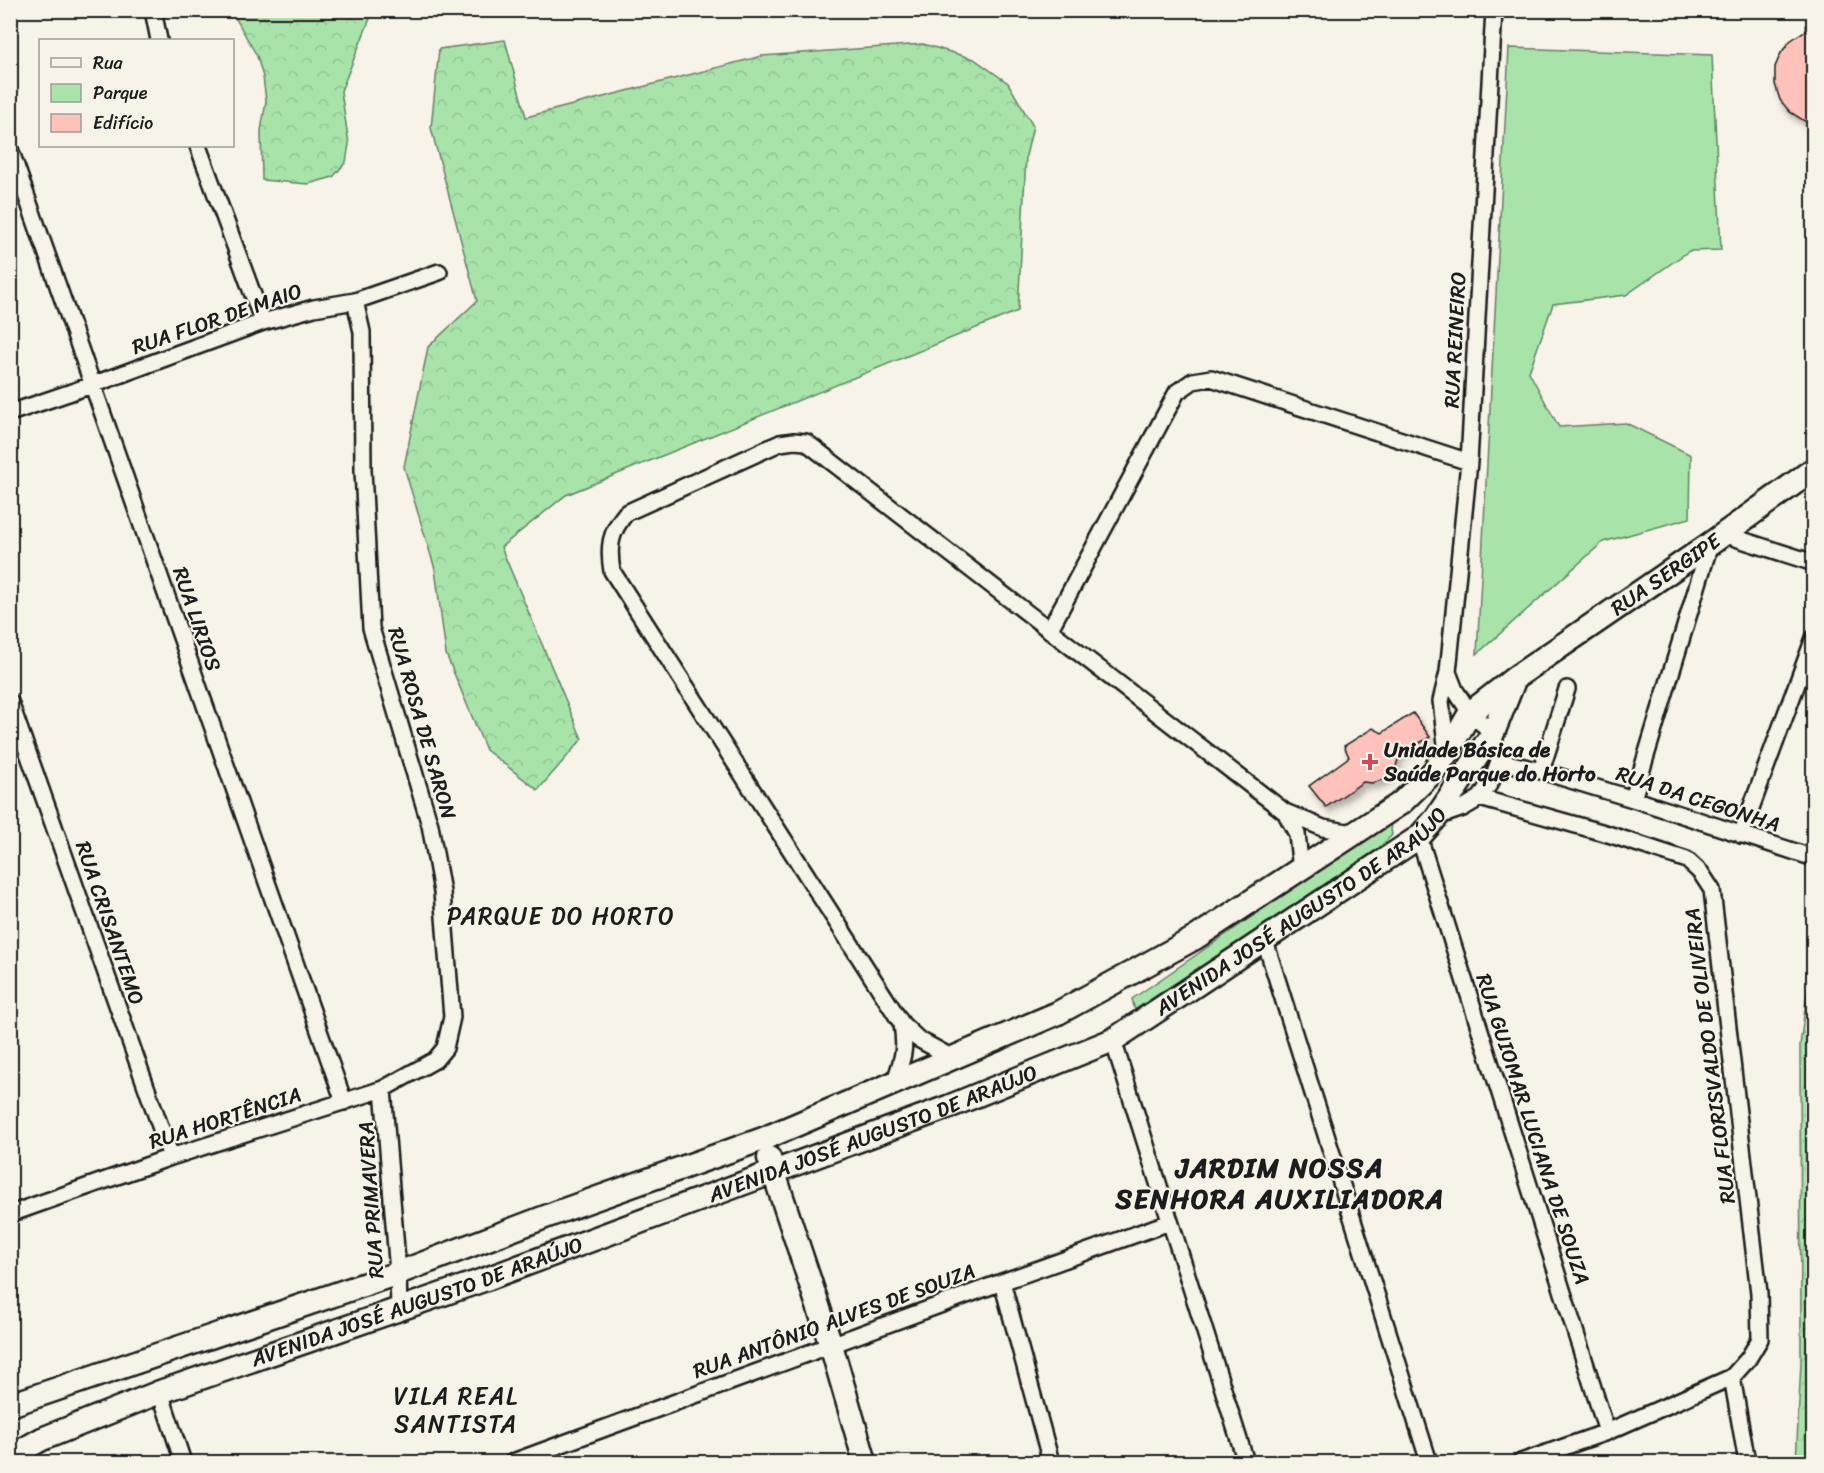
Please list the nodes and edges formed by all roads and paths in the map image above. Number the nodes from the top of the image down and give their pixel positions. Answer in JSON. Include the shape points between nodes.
{"nodes":[{"id":1,"x":153,"y":10,"type":"edge"},
{"id":2,"x":1494,"y":10,"type":"edge"},
{"id":3,"x":159,"y":39,"type":"edge"},
{"id":4,"x":198,"y":147,"type":"edge"},
{"id":5,"x":10,"y":149,"type":"edge"},
{"id":6,"x":439,"y":272,"type":"dead end"},
{"id":7,"x":355,"y":301,"type":"junction"},
{"id":8,"x":263,"y":322,"type":"junction"},
{"id":9,"x":92,"y":385,"type":"junction"},
{"id":10,"x":10,"y":413,"type":"edge"},
{"id":11,"x":1469,"y":462,"type":"junction"},
{"id":12,"x":1814,"y":470,"type":"edge"},
{"id":13,"x":1717,"y":539,"type":"junction"},
{"id":14,"x":1814,"y":563,"type":"edge"},
{"id":15,"x":1050,"y":629,"type":"junction"},
{"id":16,"x":1814,"y":638,"type":"edge"},
{"id":17,"x":1448,"y":672,"type":"junction"},
{"id":18,"x":1515,"y":677,"type":"junction"},
{"id":19,"x":1567,"y":689,"type":"dead end"},
{"id":20,"x":10,"y":702,"type":"edge"},
{"id":21,"x":1470,"y":713,"type":"junction"},
{"id":22,"x":1493,"y":733,"type":"junction"},
{"id":23,"x":1447,"y":753,"type":"junction"},
{"id":24,"x":1499,"y":761,"type":"junction"},
{"id":25,"x":1541,"y":771,"type":"junction"},
{"id":26,"x":1480,"y":798,"type":"junction"},
{"id":27,"x":1633,"y":799,"type":"junction"},
{"id":28,"x":1285,"y":812,"type":"junction"},
{"id":29,"x":1436,"y":818,"type":"junction"},
{"id":30,"x":1354,"y":833,"type":"junction"},
{"id":31,"x":1741,"y":835,"type":"junction"},
{"id":32,"x":1419,"y":837,"type":"junction"},
{"id":33,"x":1814,"y":858,"type":"edge"},
{"id":34,"x":1301,"y":870,"type":"junction"},
{"id":35,"x":1264,"y":941,"type":"junction"},
{"id":36,"x":902,"y":1024,"type":"junction"},
{"id":37,"x":1113,"y":1040,"type":"junction"},
{"id":38,"x":445,"y":1048,"type":"joint"},
{"id":39,"x":951,"y":1058,"type":"junction"},
{"id":40,"x":895,"y":1082,"type":"junction"},
{"id":41,"x":383,"y":1089,"type":"junction"},
{"id":42,"x":344,"y":1102,"type":"junction"},
{"id":43,"x":764,"y":1143,"type":"junction"},
{"id":44,"x":171,"y":1158,"type":"junction"},
{"id":45,"x":773,"y":1172,"type":"junction"},
{"id":46,"x":10,"y":1214,"type":"edge"},
{"id":47,"x":1170,"y":1222,"type":"junction"},
{"id":48,"x":398,"y":1273,"type":"junction"},
{"id":49,"x":1002,"y":1282,"type":"junction"},
{"id":50,"x":399,"y":1308,"type":"junction"},
{"id":51,"x":831,"y":1345,"type":"junction"},
{"id":52,"x":1732,"y":1377,"type":"junction"},
{"id":53,"x":160,"y":1392,"type":"junction"},
{"id":54,"x":10,"y":1406,"type":"edge"},
{"id":55,"x":1607,"y":1432,"type":"junction"},
{"id":56,"x":10,"y":1457,"type":"edge"},
{"id":57,"x":183,"y":1462,"type":"edge"},
{"id":58,"x":513,"y":1462,"type":"edge"},
{"id":59,"x":865,"y":1462,"type":"edge"},
{"id":60,"x":1051,"y":1462,"type":"edge"},
{"id":61,"x":1246,"y":1462,"type":"edge"},
{"id":62,"x":1429,"y":1462,"type":"edge"},
{"id":63,"x":1521,"y":1462,"type":"edge"},
{"id":64,"x":1747,"y":1462,"type":"edge"}],
"edges":[{"from":1,"to":3,"type":"street"},
{"from":2,"to":11,"type":"street","name":"RUA REINEIRO"},
{"from":4,"to":8,"type":"street"},
{"from":5,"to":9,"type":"street","name":"RUA LIRIOS"},
{"from":6,"to":7,"type":"street","name":"RUA FLOR DE MAIO"},
{"from":7,"to":8,"type":"street","name":"RUA FLOR DE MAIO"},
{"from":7,"to":38,"type":"street","name":"RUA ROSA DE SARON","via":[[362,332],[363,470],[371,628],[430,825],[442,892],[452,1017]]},
{"from":8,"to":9,"type":"street","name":"RUA FLOR DE MAIO"},
{"from":9,"to":10,"type":"street","name":"RUA FLOR DE MAIO"},
{"from":9,"to":42,"type":"street","name":"RUA LIRIOS"},
{"from":11,"to":15,"type":"street","via":[[1210,378],[1193,381],[1177,392]]},
{"from":11,"to":17,"type":"street","name":"RUA REINEIRO"},
{"from":12,"to":13,"type":"street","name":"RUA SERGIPE"},
{"from":13,"to":14,"type":"street"},
{"from":13,"to":18,"type":"street","name":"RUA SERGIPE"},
{"from":13,"to":27,"type":"street"},
{"from":15,"to":28,"type":"street"},
{"from":15,"to":36,"type":"street","via":[[806,442],[780,443],[626,513],[616,524],[609,552],[612,571]]},
{"from":16,"to":31,"type":"street"},
{"from":17,"to":21,"type":"street"},
{"from":17,"to":23,"type":"street","name":"RUA REINEIRO","via":[[1441,701]]},
{"from":18,"to":21,"type":"street","name":"AVENIDA JOSÉ AUGUSTO DE ARAÚJO"},
{"from":18,"to":22,"type":"street","name":"AVENIDA JOSÉ AUGUSTO DE ARAÚJO"},
{"from":19,"to":25,"type":"street"},
{"from":20,"to":44,"type":"street","name":"RUA CRISANTEMO"},
{"from":21,"to":22,"type":"street"},
{"from":21,"to":23,"type":"street","name":"AVENIDA JOSÉ AUGUSTO DE ARAÚJO"},
{"from":22,"to":24,"type":"street"},
{"from":22,"to":29,"type":"street","name":"AVENIDA JOSÉ AUGUSTO DE ARAÚJO"},
{"from":23,"to":30,"type":"street","name":"AVENIDA JOSÉ AUGUSTO DE ARAÚJO","via":[[1401,802]]},
{"from":24,"to":25,"type":"street","name":"RUA DA CEGONHA"},
{"from":24,"to":26,"type":"street"},
{"from":25,"to":27,"type":"street","name":"RUA DA CEGONHA"},
{"from":26,"to":29,"type":"street"},
{"from":26,"to":52,"type":"street","name":"RUA FLORISVALDO DE OLIVEIRA","via":[[1687,860],[1712,890],[1759,1293],[1760,1339]]},
{"from":27,"to":31,"type":"street","name":"RUA DA CEGONHA"},
{"from":28,"to":30,"type":"street","via":[[1323,828]]},
{"from":28,"to":34,"type":"street","via":[[1296,834]]},
{"from":29,"to":32,"type":"street","name":"AVENIDA JOSÉ AUGUSTO DE ARAÚJO"},
{"from":30,"to":34,"type":"street","name":"AVENIDA JOSÉ AUGUSTO DE ARAÚJO"},
{"from":31,"to":33,"type":"street","name":"RUA DA CEGONHA"},
{"from":32,"to":35,"type":"street","name":"AVENIDA JOSÉ AUGUSTO DE ARAÚJO"},
{"from":32,"to":55,"type":"street","name":"RUA GUIOMAR LUCIANA DE SOUZA"},
{"from":34,"to":39,"type":"street","name":"AVENIDA JOSÉ AUGUSTO DE ARAÚJO","via":[[1195,938],[1115,983],[1058,1013]]},
{"from":35,"to":37,"type":"street","name":"AVENIDA JOSÉ AUGUSTO DE ARAÚJO"},
{"from":35,"to":62,"type":"street"},
{"from":36,"to":39,"type":"street","via":[[918,1039]]},
{"from":36,"to":40,"type":"street","via":[[905,1046]]},
{"from":37,"to":45,"type":"street","name":"AVENIDA JOSÉ AUGUSTO DE ARAÚJO"},
{"from":37,"to":47,"type":"street"},
{"from":38,"to":41,"type":"street","name":"RUA HORTÊNCIA","via":[[435,1060]]},
{"from":39,"to":40,"type":"street","name":"AVENIDA JOSÉ AUGUSTO DE ARAÚJO"},
{"from":40,"to":43,"type":"street","name":"AVENIDA JOSÉ AUGUSTO DE ARAÚJO"},
{"from":41,"to":42,"type":"street","name":"RUA HORTÊNCIA"},
{"from":41,"to":48,"type":"street","name":"RUA PRIMAVERA"},
{"from":42,"to":44,"type":"street","name":"RUA HORTÊNCIA"},
{"from":43,"to":45,"type":"street"},
{"from":43,"to":48,"type":"street","name":"AVENIDA JOSÉ AUGUSTO DE ARAÚJO","via":[[561,1211]]},
{"from":44,"to":46,"type":"street","name":"RUA HORTÊNCIA"},
{"from":45,"to":50,"type":"street","name":"AVENIDA JOSÉ AUGUSTO DE ARAÚJO"},
{"from":45,"to":51,"type":"street"},
{"from":47,"to":49,"type":"street","name":"RUA ANTÔNIO ALVES DE SOUZA"},
{"from":47,"to":61,"type":"street"},
{"from":48,"to":50,"type":"street","name":"RUA PRIMAVERA"},
{"from":48,"to":54,"type":"street","name":"AVENIDA JOSÉ AUGUSTO DE ARAÚJO"},
{"from":49,"to":51,"type":"street","name":"RUA ANTÔNIO ALVES DE SOUZA"},
{"from":49,"to":60,"type":"street"},
{"from":50,"to":53,"type":"street","name":"AVENIDA JOSÉ AUGUSTO DE ARAÚJO"},
{"from":51,"to":58,"type":"street","name":"RUA ANTÔNIO ALVES DE SOUZA"},
{"from":51,"to":59,"type":"street"},
{"from":52,"to":55,"type":"street"},
{"from":52,"to":64,"type":"street"},
{"from":53,"to":56,"type":"street","name":"AVENIDA JOSÉ AUGUSTO DE ARAÚJO","via":[[42,1439]]},
{"from":53,"to":57,"type":"street"},
{"from":55,"to":63,"type":"street"}]}
